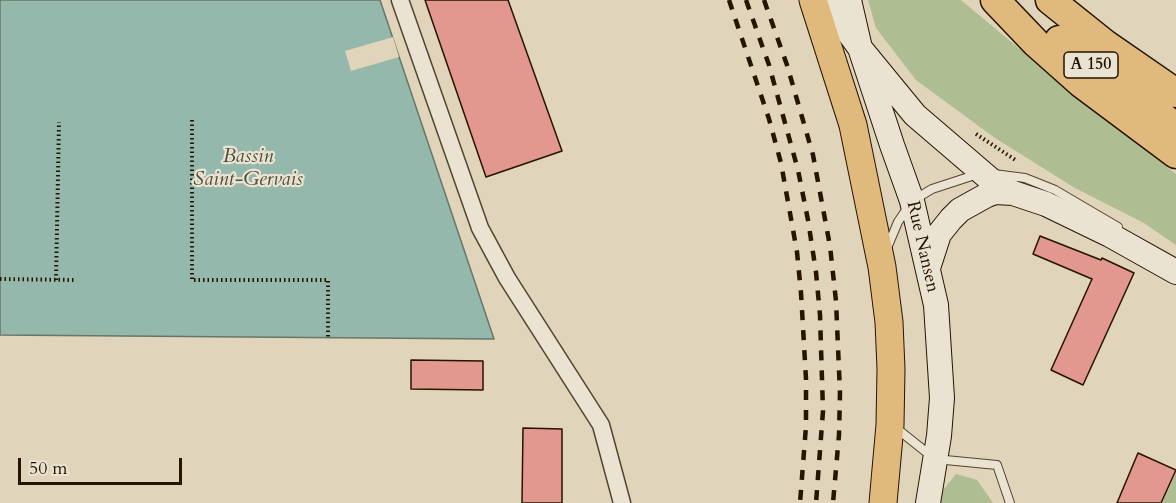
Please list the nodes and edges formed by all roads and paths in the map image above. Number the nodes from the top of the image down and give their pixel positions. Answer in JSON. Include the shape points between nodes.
{"nodes":[{"id":1,"x":400,"y":0,"type":"edge"},
{"id":2,"x":813,"y":0,"type":"edge"},
{"id":3,"x":825,"y":0,"type":"edge"},
{"id":4,"x":849,"y":0,"type":"edge"},
{"id":5,"x":995,"y":0,"type":"edge"},
{"id":6,"x":1008,"y":0,"type":"edge"},
{"id":7,"x":1050,"y":0,"type":"edge"},
{"id":8,"x":1066,"y":0,"type":"edge"},
{"id":9,"x":860,"y":48,"type":"junction"},
{"id":10,"x":1176,"y":79,"type":"edge"},
{"id":11,"x":1176,"y":93,"type":"edge"},
{"id":12,"x":192,"y":120,"type":"dead end"},
{"id":13,"x":59,"y":122,"type":"dead end"},
{"id":14,"x":1176,"y":127,"type":"edge"},
{"id":15,"x":1176,"y":154,"type":"edge"},
{"id":16,"x":985,"y":173,"type":"junction"},
{"id":17,"x":1013,"y":193,"type":"junction"},
{"id":18,"x":912,"y":201,"type":"junction"},
{"id":19,"x":1126,"y":231,"type":"dead end"},
{"id":20,"x":882,"y":267,"type":"junction"},
{"id":21,"x":928,"y":268,"type":"junction"},
{"id":22,"x":1176,"y":272,"type":"edge"},
{"id":23,"x":0,"y":279,"type":"edge"},
{"id":24,"x":56,"y":280,"type":"junction"},
{"id":25,"x":75,"y":280,"type":"dead end"},
{"id":26,"x":328,"y":338,"type":"dead end"},
{"id":27,"x":891,"y":424,"type":"junction"},
{"id":28,"x":935,"y":459,"type":"junction"},
{"id":29,"x":622,"y":503,"type":"edge"},
{"id":30,"x":883,"y":503,"type":"edge"},
{"id":31,"x":928,"y":503,"type":"edge"},
{"id":32,"x":1010,"y":503,"type":"edge"}],
"edges":[{"from":1,"to":29,"type":"street","via":[[480,228],[507,278],[601,424]]},
{"from":2,"to":20,"type":"main road","via":[[853,125]]},
{"from":3,"to":9,"type":"main road"},
{"from":4,"to":9,"type":"main road","name":"Rue Nansen"},
{"from":5,"to":15,"type":"highway","via":[[1081,83]]},
{"from":6,"to":14,"type":"highway","number":"A 150"},
{"from":7,"to":11,"type":"highway"},
{"from":8,"to":10,"type":"highway","number":"A 150"},
{"from":9,"to":16,"type":"main road","via":[[915,115]]},
{"from":9,"to":18,"type":"main road","name":"Rue Nansen"},
{"from":12,"to":26,"type":"path","via":[[192,280],[328,280]]},
{"from":13,"to":24,"type":"path"},
{"from":16,"to":17,"type":"main road"},
{"from":16,"to":18,"type":"lane","via":[[951,181]]},
{"from":16,"to":19,"type":"lane","via":[[1026,178]]},
{"from":17,"to":21,"type":"main road","via":[[995,192],[960,210],[939,234]]},
{"from":17,"to":22,"type":"main road","via":[[1085,222]]},
{"from":18,"to":20,"type":"lane","via":[[889,241]]},
{"from":18,"to":21,"type":"main road","name":"Rue Nansen"},
{"from":20,"to":27,"type":"main road","via":[[889,322]]},
{"from":21,"to":28,"type":"main road","name":"Rue Nansen","via":[[941,363],[942,398]]},
{"from":23,"to":24,"type":"path"},
{"from":24,"to":25,"type":"path"},
{"from":27,"to":28,"type":"lane"},
{"from":27,"to":30,"type":"main road"},
{"from":28,"to":31,"type":"main road","name":"Rue Nansen"},
{"from":28,"to":32,"type":"lane","via":[[997,465]]}]}
